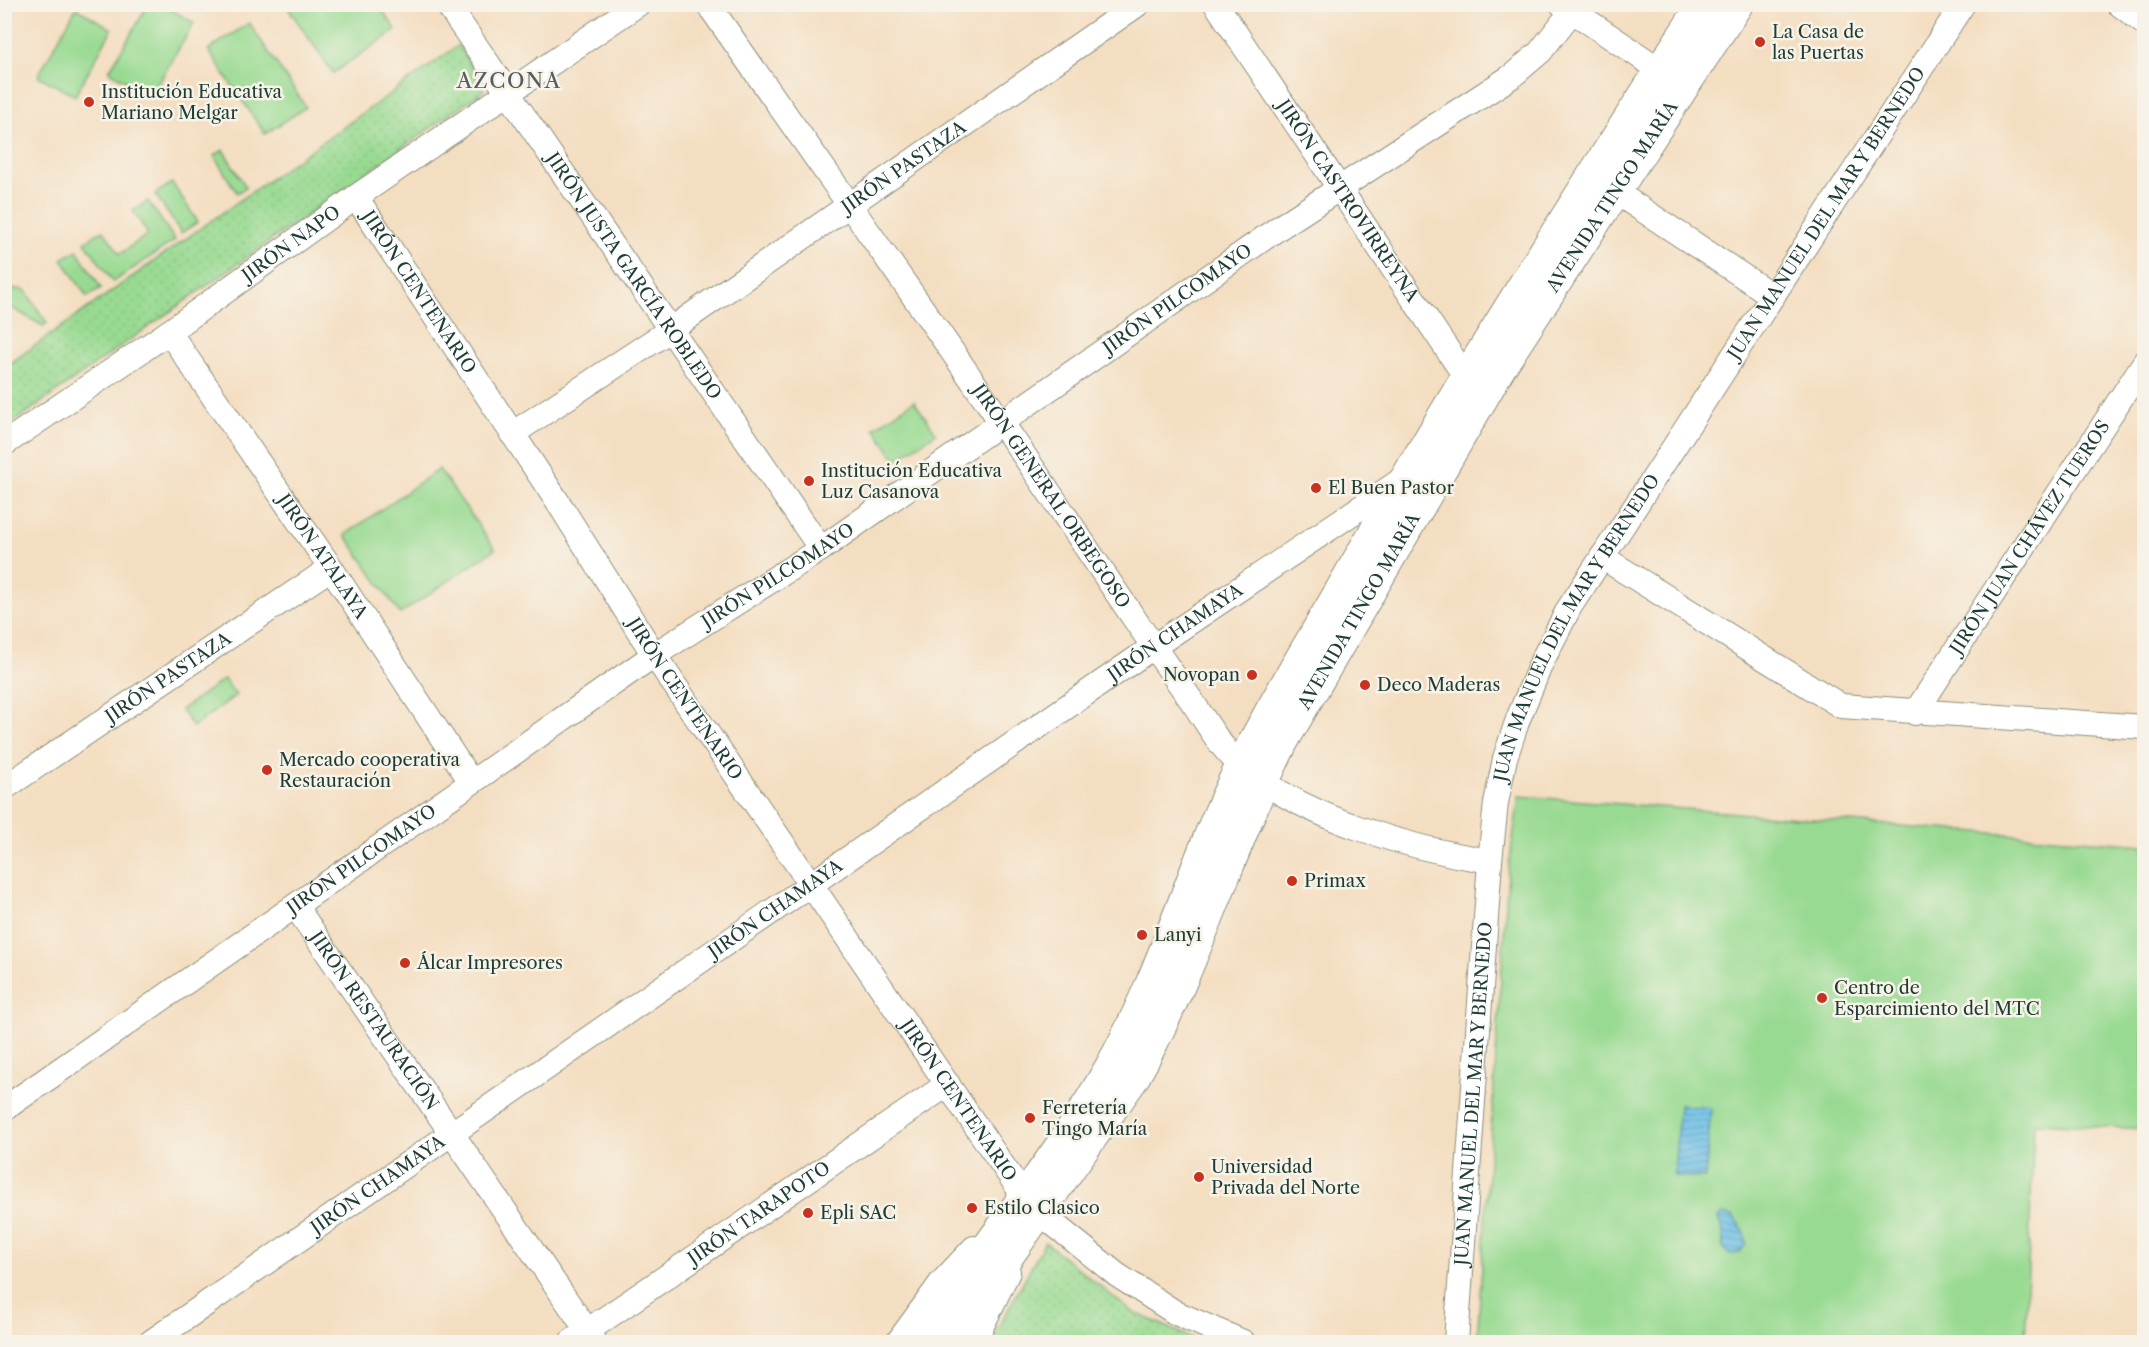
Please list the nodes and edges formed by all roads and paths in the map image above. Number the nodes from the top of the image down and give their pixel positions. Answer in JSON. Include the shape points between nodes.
{"nodes":[{"id":1,"x":447,"y":4,"type":"edge"},
{"id":2,"x":638,"y":4,"type":"edge"},
{"id":3,"x":708,"y":4,"type":"edge"},
{"id":4,"x":1138,"y":4,"type":"edge"},
{"id":5,"x":1216,"y":4,"type":"edge"},
{"id":6,"x":1703,"y":4,"type":"edge"},
{"id":7,"x":1738,"y":4,"type":"edge"},
{"id":8,"x":1963,"y":4,"type":"edge"},
{"id":9,"x":2119,"y":4,"type":"edge"},
{"id":10,"x":1567,"y":8,"type":"edge"},
{"id":11,"x":2145,"y":23,"type":"edge"},
{"id":12,"x":1660,"y":70,"type":"junction"},
{"id":13,"x":508,"y":95,"type":"junction"},
{"id":14,"x":1340,"y":189,"type":"junction"},
{"id":15,"x":1614,"y":191,"type":"junction"},
{"id":16,"x":356,"y":197,"type":"junction"},
{"id":17,"x":848,"y":205,"type":"junction"},
{"id":18,"x":1773,"y":296,"type":"junction"},
{"id":19,"x":670,"y":330,"type":"junction"},
{"id":20,"x":169,"y":332,"type":"junction"},
{"id":21,"x":2145,"y":363,"type":"edge"},
{"id":22,"x":1476,"y":382,"type":"junction"},
{"id":23,"x":1002,"y":422,"type":"junction"},
{"id":24,"x":512,"y":434,"type":"junction"},
{"id":25,"x":4,"y":444,"type":"edge"},
{"id":26,"x":1404,"y":478,"type":"junction"},
{"id":27,"x":821,"y":549,"type":"junction"},
{"id":28,"x":1602,"y":557,"type":"junction"},
{"id":29,"x":331,"y":568,"type":"junction"},
{"id":30,"x":1153,"y":647,"type":"junction"},
{"id":31,"x":654,"y":655,"type":"junction"},
{"id":32,"x":1915,"y":713,"type":"junction"},
{"id":33,"x":2145,"y":728,"type":"edge"},
{"id":34,"x":1252,"y":774,"type":"junction"},
{"id":35,"x":471,"y":782,"type":"junction"},
{"id":36,"x":4,"y":788,"type":"edge"},
{"id":37,"x":1490,"y":861,"type":"junction"},
{"id":38,"x":813,"y":886,"type":"junction"},
{"id":39,"x":296,"y":908,"type":"junction"},
{"id":40,"x":948,"y":1084,"type":"junction"},
{"id":41,"x":4,"y":1109,"type":"edge"},
{"id":42,"x":452,"y":1135,"type":"junction"},
{"id":43,"x":1031,"y":1204,"type":"junction"},
{"id":44,"x":1011,"y":1232,"type":"junction"},
{"id":45,"x":584,"y":1339,"type":"edge"},
{"id":46,"x":152,"y":1342,"type":"edge"},
{"id":47,"x":898,"y":1342,"type":"edge"},
{"id":48,"x":922,"y":1342,"type":"edge"},
{"id":49,"x":948,"y":1342,"type":"edge"},
{"id":50,"x":974,"y":1342,"type":"edge"},
{"id":51,"x":1243,"y":1342,"type":"edge"},
{"id":52,"x":1456,"y":1342,"type":"edge"}],
"edges":[{"from":1,"to":13,"type":"street","name":"JIRÓN JUSTA GARCÍA ROBLEDO"},
{"from":2,"to":13,"type":"street","name":"JIRÓN NAPO"},
{"from":3,"to":17,"type":"street","name":"JIRÓN GENERAL ORBEGOSO"},
{"from":4,"to":17,"type":"street","name":"JIRÓN PASTAZA"},
{"from":5,"to":14,"type":"street","name":"JIRÓN CASTROVIRREYNA"},
{"from":6,"to":12,"type":"main road","name":"AVENIDA TINGO MARÍA"},
{"from":7,"to":15,"type":"main road","name":"AVENIDA TINGO MARÍA"},
{"from":8,"to":18,"type":"street","name":"JUAN MANUEL DEL MAR Y BERNEDO"},
{"from":9,"to":11,"type":"street"},
{"from":10,"to":12,"type":"street"},
{"from":10,"to":14,"type":"street","name":"JIRÓN PILCOMAYO","via":[[1540,52],[1512,76]]},
{"from":12,"to":22,"type":"main road","name":"AVENIDA TINGO MARÍA"},
{"from":13,"to":16,"type":"street","name":"JIRÓN NAPO"},
{"from":13,"to":19,"type":"street","name":"JIRÓN JUSTA GARCÍA ROBLEDO"},
{"from":14,"to":22,"type":"street","name":"JIRÓN CASTROVIRREYNA"},
{"from":14,"to":23,"type":"street","name":"JIRÓN PILCOMAYO"},
{"from":15,"to":18,"type":"street"},
{"from":15,"to":22,"type":"main road","name":"AVENIDA TINGO MARÍA"},
{"from":16,"to":20,"type":"street","name":"JIRÓN NAPO"},
{"from":16,"to":24,"type":"street","name":"JIRÓN CENTENARIO"},
{"from":17,"to":19,"type":"street","name":"JIRÓN PASTAZA"},
{"from":17,"to":23,"type":"street","name":"JIRÓN GENERAL ORBEGOSO"},
{"from":18,"to":28,"type":"street","name":"JUAN MANUEL DEL MAR Y BERNEDO"},
{"from":19,"to":24,"type":"street","name":"JIRÓN PASTAZA"},
{"from":19,"to":27,"type":"street","name":"JIRÓN JUSTA GARCÍA ROBLEDO"},
{"from":20,"to":25,"type":"street","name":"JIRÓN NAPO"},
{"from":20,"to":29,"type":"street","name":"JIRÓN ATALAYA"},
{"from":21,"to":32,"type":"street","name":"JIRÓN JUAN CHÁVEZ TUEROS"},
{"from":22,"to":26,"type":"main road","name":"AVENIDA TINGO MARÍA"},
{"from":22,"to":34,"type":"main road","name":"AVENIDA TINGO MARÍA","via":[[1283,742]]},
{"from":23,"to":27,"type":"street","name":"JIRÓN PILCOMAYO"},
{"from":23,"to":30,"type":"street","name":"JIRÓN GENERAL ORBEGOSO"},
{"from":24,"to":31,"type":"street","name":"JIRÓN CENTENARIO"},
{"from":26,"to":30,"type":"street","name":"JIRÓN CHAMAYA"},
{"from":26,"to":34,"type":"main road","name":"AVENIDA TINGO MARÍA"},
{"from":27,"to":31,"type":"street","name":"JIRÓN PILCOMAYO"},
{"from":28,"to":32,"type":"street","via":[[1840,706]]},
{"from":28,"to":37,"type":"street","name":"JUAN MANUEL DEL MAR Y BERNEDO","via":[[1569,608],[1518,719],[1496,803]]},
{"from":29,"to":35,"type":"street","name":"JIRÓN ATALAYA"},
{"from":29,"to":36,"type":"street","name":"JIRÓN PASTAZA"},
{"from":30,"to":34,"type":"street","name":"JIRÓN GENERAL ORBEGOSO","via":[[1232,757]]},
{"from":30,"to":38,"type":"street","name":"JIRÓN CHAMAYA"},
{"from":31,"to":35,"type":"street","name":"JIRÓN PILCOMAYO"},
{"from":31,"to":38,"type":"street","name":"JIRÓN CENTENARIO"},
{"from":32,"to":33,"type":"street"},
{"from":34,"to":37,"type":"street","name":"JIRÓN GENERAL ORBEGOSO","via":[[1301,802],[1374,834]]},
{"from":34,"to":43,"type":"main road","name":"AVENIDA TINGO MARÍA","via":[[1187,936],[1159,1034],[1134,1078]]},
{"from":35,"to":39,"type":"street","name":"JIRÓN PILCOMAYO"},
{"from":37,"to":52,"type":"street","name":"JUAN MANUEL DEL MAR Y BERNEDO"},
{"from":38,"to":40,"type":"street","name":"JIRÓN CENTENARIO"},
{"from":38,"to":42,"type":"street","name":"JIRÓN CHAMAYA"},
{"from":39,"to":41,"type":"street","name":"JIRÓN PILCOMAYO"},
{"from":39,"to":42,"type":"street","name":"JIRÓN RESTAURACIÓN"},
{"from":40,"to":43,"type":"street","name":"JIRÓN CENTENARIO"},
{"from":40,"to":45,"type":"street","name":"JIRÓN TARAPOTO"},
{"from":42,"to":45,"type":"street","name":"JIRÓN RESTAURACIÓN"},
{"from":42,"to":46,"type":"street","name":"JIRÓN CHAMAYA"},
{"from":43,"to":44,"type":"main road","name":"AVENIDA TINGO MARÍA"},
{"from":43,"to":51,"type":"street","name":"JIRÓN CENTENARIO","via":[[1117,1275],[1176,1313]]},
{"from":44,"to":47,"type":"street","name":"AVENIDA TINGO MARÍA","via":[[982,1239],[941,1283]]},
{"from":44,"to":48,"type":"main road","name":"AVENIDA TINGO MARÍA"},
{"from":44,"to":49,"type":"main road","name":"AVENIDA TINGO MARÍA"},
{"from":44,"to":50,"type":"street","name":"AVENIDA TINGO MARÍA","via":[[1001,1289]]}]}
